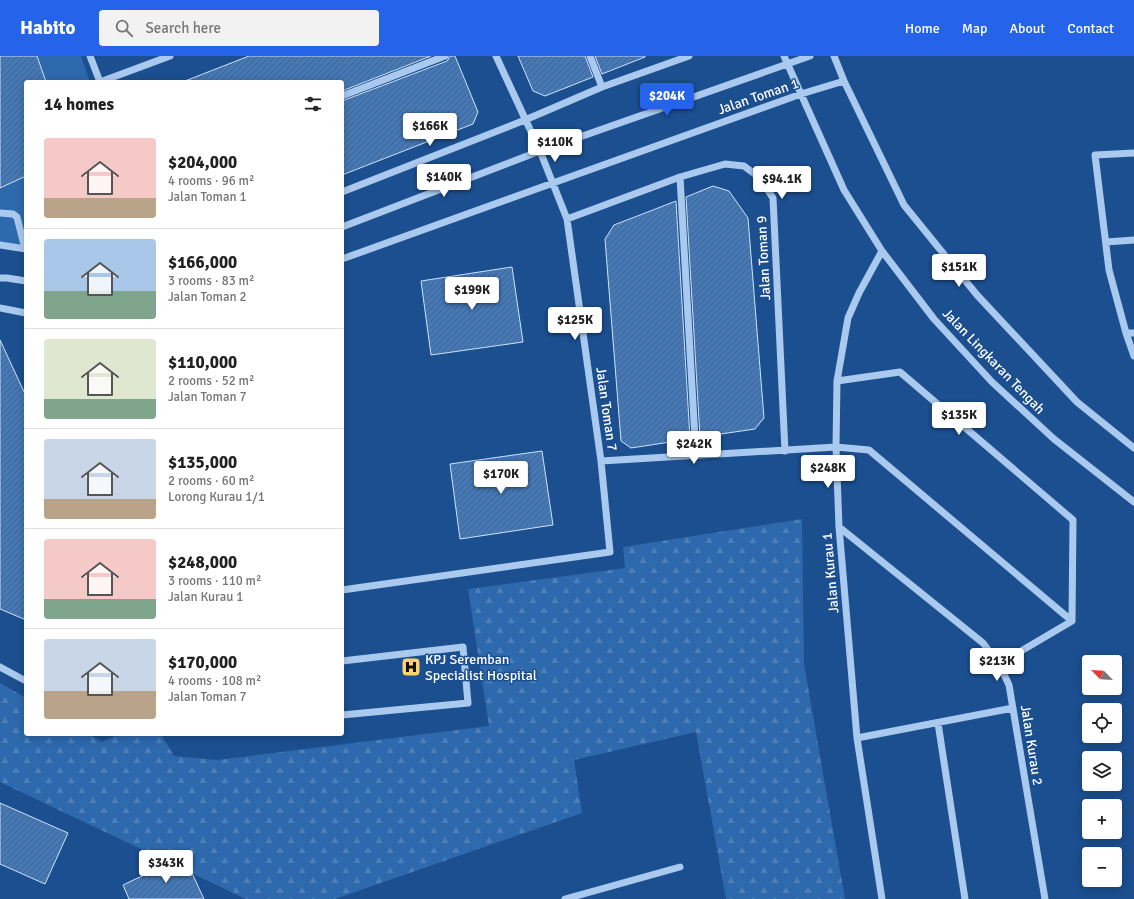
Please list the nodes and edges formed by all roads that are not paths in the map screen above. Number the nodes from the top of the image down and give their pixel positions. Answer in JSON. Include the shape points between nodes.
{"nodes":[{"id":1,"x":90,"y":56,"type":"edge"},
{"id":2,"x":170,"y":56,"type":"edge"},
{"id":3,"x":445,"y":56,"type":"edge"},
{"id":4,"x":496,"y":56,"type":"edge"},
{"id":5,"x":590,"y":56,"type":"edge"},
{"id":6,"x":689,"y":56,"type":"edge"},
{"id":7,"x":784,"y":56,"type":"edge"},
{"id":8,"x":810,"y":56,"type":"edge"},
{"id":9,"x":834,"y":56,"type":"edge"},
{"id":10,"x":788,"y":65,"type":"junction"},
{"id":11,"x":99,"y":80,"type":"edge"},
{"id":12,"x":105,"y":80,"type":"edge"},
{"id":13,"x":844,"y":81,"type":"junction"},
{"id":14,"x":602,"y":87,"type":"junction"},
{"id":15,"x":801,"y":94,"type":"junction"},
{"id":16,"x":344,"y":95,"type":"edge"},
{"id":17,"x":525,"y":120,"type":"junction"},
{"id":18,"x":540,"y":151,"type":"junction"},
{"id":19,"x":1134,"y":153,"type":"edge"},
{"id":20,"x":680,"y":177,"type":"junction"},
{"id":21,"x":553,"y":182,"type":"junction"},
{"id":22,"x":344,"y":191,"type":"edge"},
{"id":23,"x":0,"y":213,"type":"edge"},
{"id":24,"x":567,"y":218,"type":"junction"},
{"id":25,"x":344,"y":225,"type":"edge"},
{"id":26,"x":1134,"y":240,"type":"edge"},
{"id":27,"x":24,"y":242,"type":"edge"},
{"id":28,"x":1106,"y":242,"type":"junction"},
{"id":29,"x":0,"y":245,"type":"edge"},
{"id":30,"x":24,"y":249,"type":"edge"},
{"id":31,"x":882,"y":251,"type":"junction"},
{"id":32,"x":344,"y":258,"type":"edge"},
{"id":33,"x":0,"y":278,"type":"edge"},
{"id":34,"x":24,"y":281,"type":"edge"},
{"id":35,"x":0,"y":308,"type":"edge"},
{"id":36,"x":24,"y":313,"type":"edge"},
{"id":37,"x":1126,"y":333,"type":"junction"},
{"id":38,"x":1134,"y":333,"type":"edge"},
{"id":39,"x":1134,"y":356,"type":"edge"},
{"id":40,"x":837,"y":381,"type":"junction"},
{"id":41,"x":836,"y":447,"type":"junction"},
{"id":42,"x":1134,"y":448,"type":"edge"},
{"id":43,"x":785,"y":451,"type":"junction"},
{"id":44,"x":696,"y":456,"type":"junction"},
{"id":45,"x":601,"y":461,"type":"junction"},
{"id":46,"x":1134,"y":502,"type":"edge"},
{"id":47,"x":839,"y":527,"type":"junction"},
{"id":48,"x":344,"y":590,"type":"edge"},
{"id":49,"x":1072,"y":622,"type":"junction"},
{"id":50,"x":344,"y":661,"type":"edge"},
{"id":51,"x":999,"y":664,"type":"junction"},
{"id":52,"x":0,"y":667,"type":"edge"},
{"id":53,"x":24,"y":680,"type":"edge"},
{"id":54,"x":1013,"y":708,"type":"junction"},
{"id":55,"x":344,"y":715,"type":"edge"},
{"id":56,"x":938,"y":723,"type":"junction"},
{"id":57,"x":857,"y":738,"type":"junction"},
{"id":58,"x":680,"y":867,"type":"dead end"},
{"id":59,"x":565,"y":899,"type":"edge"},
{"id":60,"x":882,"y":899,"type":"edge"},
{"id":61,"x":965,"y":899,"type":"edge"},
{"id":62,"x":1045,"y":899,"type":"edge"}],
"edges":[{"from":1,"to":11,"type":"street"},
{"from":2,"to":12,"type":"street"},
{"from":3,"to":16,"type":"street"},
{"from":4,"to":17,"type":"street","name":"Jalan Toman 7"},
{"from":5,"to":14,"type":"street"},
{"from":6,"to":14,"type":"street"},
{"from":7,"to":10,"type":"street","name":"Jalan Lingkaran Tengah"},
{"from":8,"to":10,"type":"street","name":"Jalan Toman 1"},
{"from":9,"to":13,"type":"street"},
{"from":10,"to":15,"type":"street","name":"Jalan Lingkaran Tengah"},
{"from":10,"to":18,"type":"street","name":"Jalan Toman 1"},
{"from":13,"to":15,"type":"street","name":"Jalan Toman 1"},
{"from":13,"to":42,"type":"street","via":[[904,205],[977,295],[1077,402]]},
{"from":14,"to":17,"type":"street"},
{"from":15,"to":21,"type":"street","name":"Jalan Toman 1"},
{"from":15,"to":31,"type":"street","name":"Jalan Lingkaran Tengah","via":[[844,190]]},
{"from":17,"to":18,"type":"street","name":"Jalan Toman 7"},
{"from":17,"to":22,"type":"street"},
{"from":18,"to":21,"type":"street","name":"Jalan Toman 7"},
{"from":18,"to":25,"type":"street","name":"Jalan Toman 1"},
{"from":19,"to":28,"type":"street","via":[[1094,155]]},
{"from":20,"to":24,"type":"street","name":"Jalan Toman 9"},
{"from":20,"to":43,"type":"street","name":"Jalan Toman 9","via":[[725,164],[744,166],[760,178],[773,198]]},
{"from":20,"to":44,"type":"street"},
{"from":21,"to":24,"type":"street","name":"Jalan Toman 7"},
{"from":21,"to":32,"type":"street","name":"Jalan Toman 1"},
{"from":23,"to":27,"type":"street","via":[[13,214],[17,217]]},
{"from":24,"to":45,"type":"street","name":"Jalan Toman 7"},
{"from":26,"to":28,"type":"street"},
{"from":28,"to":37,"type":"street","via":[[1109,270]]},
{"from":29,"to":30,"type":"street"},
{"from":31,"to":40,"type":"street","name":"Jalan Kurau 1","via":[[848,318]]},
{"from":31,"to":46,"type":"street","name":"Jalan Lingkaran Tengah","via":[[934,319],[992,382],[1054,439]]},
{"from":33,"to":34,"type":"street"},
{"from":35,"to":36,"type":"street"},
{"from":37,"to":38,"type":"street"},
{"from":37,"to":39,"type":"street"},
{"from":40,"to":41,"type":"street","name":"Jalan Kurau 1"},
{"from":40,"to":49,"type":"street","via":[[900,372],[1072,520]]},
{"from":41,"to":43,"type":"street"},
{"from":41,"to":47,"type":"street","name":"Jalan Kurau 1"},
{"from":41,"to":49,"type":"street","via":[[869,450]]},
{"from":43,"to":44,"type":"street"},
{"from":44,"to":45,"type":"street"},
{"from":45,"to":48,"type":"street","name":"Jalan Toman 7","via":[[610,552]]},
{"from":47,"to":51,"type":"street","name":"Jalan Kurau 2","via":[[983,643]]},
{"from":47,"to":57,"type":"street","name":"Jalan Kurau 1"},
{"from":49,"to":51,"type":"street"},
{"from":50,"to":55,"type":"street","via":[[462,647],[468,703]]},
{"from":51,"to":54,"type":"street","name":"Jalan Kurau 2","via":[[1009,685]]},
{"from":52,"to":53,"type":"street"},
{"from":54,"to":56,"type":"street"},
{"from":54,"to":62,"type":"street","name":"Jalan Kurau 2"},
{"from":56,"to":57,"type":"street"},
{"from":56,"to":61,"type":"street"},
{"from":57,"to":60,"type":"street","name":"Jalan Kurau 1"},
{"from":58,"to":59,"type":"street"}]}
